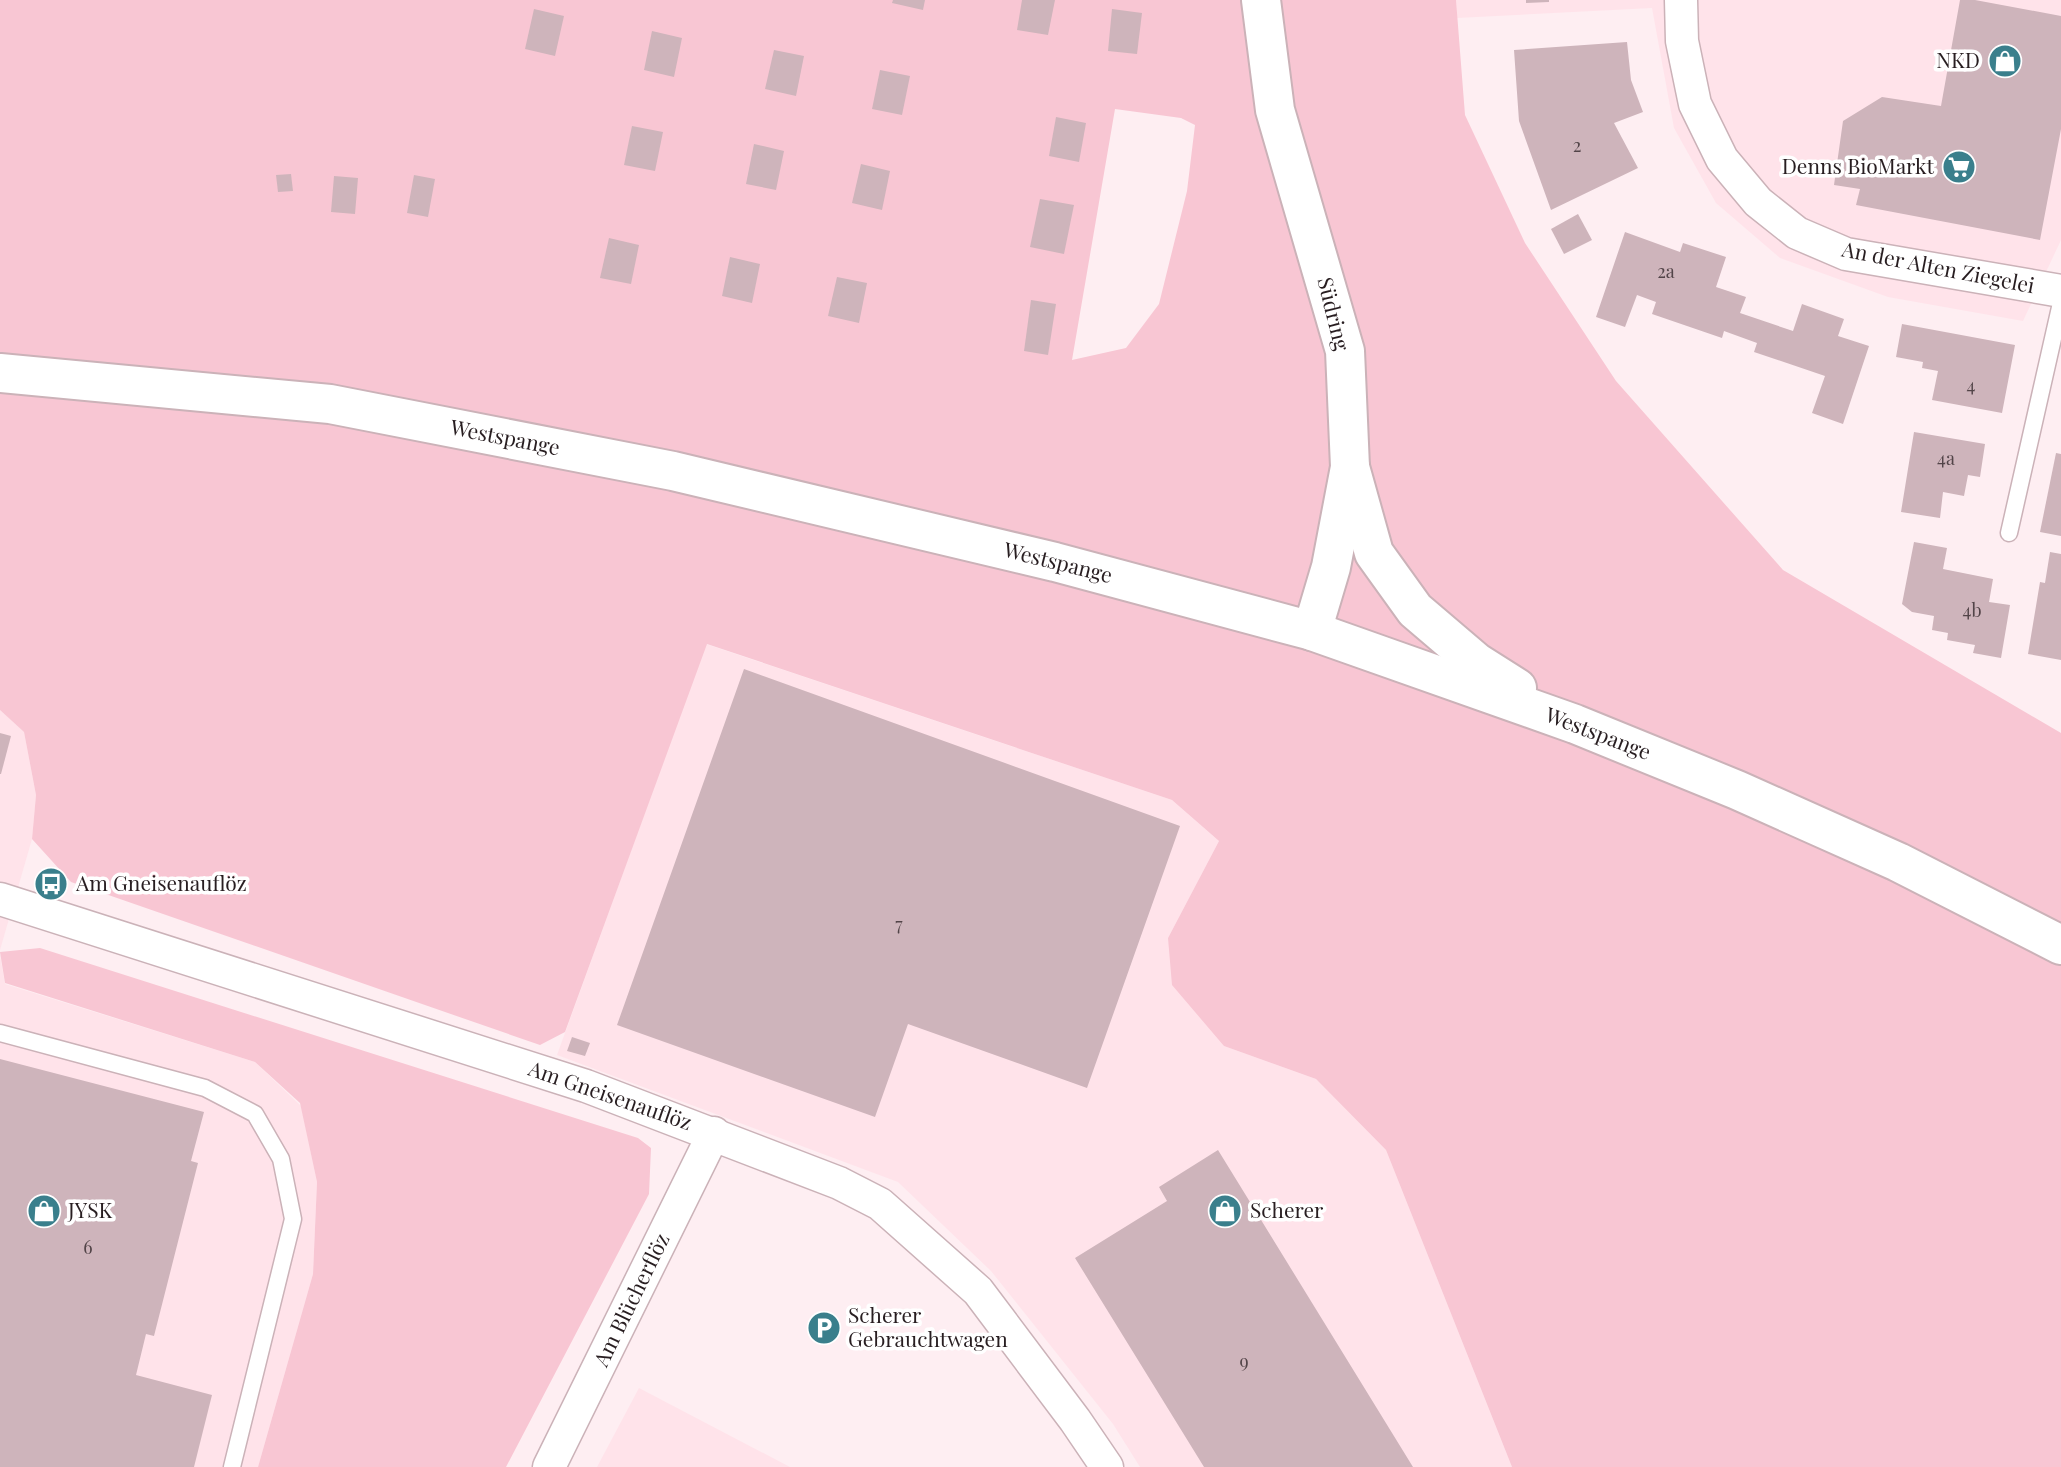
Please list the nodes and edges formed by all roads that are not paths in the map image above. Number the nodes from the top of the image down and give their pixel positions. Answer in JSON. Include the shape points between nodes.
{"nodes":[{"id":1,"x":1261,"y":0,"type":"edge"},
{"id":2,"x":1681,"y":0,"type":"edge"},
{"id":3,"x":2061,"y":291,"type":"edge"},
{"id":4,"x":2061,"y":303,"type":"edge"},
{"id":5,"x":0,"y":373,"type":"edge"},
{"id":6,"x":1350,"y":467,"type":"junction"},
{"id":7,"x":2009,"y":533,"type":"dead end"},
{"id":8,"x":1312,"y":631,"type":"junction"},
{"id":9,"x":1575,"y":724,"type":"junction"},
{"id":10,"x":0,"y":899,"type":"edge"},
{"id":11,"x":2061,"y":945,"type":"edge"},
{"id":12,"x":0,"y":1033,"type":"edge"},
{"id":13,"x":714,"y":1133,"type":"junction"},
{"id":14,"x":232,"y":1467,"type":"edge"},
{"id":15,"x":549,"y":1467,"type":"edge"},
{"id":16,"x":1107,"y":1467,"type":"edge"}],
"edges":[{"from":1,"to":6,"type":"main road","name":"Südring","via":[[1275,110],[1345,351]]},
{"from":2,"to":3,"type":"street","name":"An der Alten Ziegelei","via":[[1682,41],[1695,104],[1722,159],[1758,202],[1797,233],[1846,254]]},
{"from":4,"to":7,"type":"lane","name":"An der Alten Ziegelei"},
{"from":5,"to":8,"type":"main road","name":"Westspange","via":[[330,404],[673,471],[1055,562]]},
{"from":6,"to":8,"type":"main road","name":"Südring","via":[[1331,567]]},
{"from":6,"to":9,"type":"main road","via":[[1374,553],[1415,610],[1476,662]]},
{"from":8,"to":9,"type":"main road","name":"Westspange"},
{"from":9,"to":11,"type":"main road","name":"Westspange","via":[[1898,862]]},
{"from":10,"to":13,"type":"street","name":"Am Gneisenauflöz","via":[[586,1086]]},
{"from":12,"to":14,"type":"lane","via":[[205,1088],[256,1114],[281,1159],[293,1219]]},
{"from":13,"to":15,"type":"street","name":"Am Blücherflöz"},
{"from":13,"to":16,"type":"street","name":"Am Gneisenauflöz","via":[[880,1204],[978,1291]]}]}
